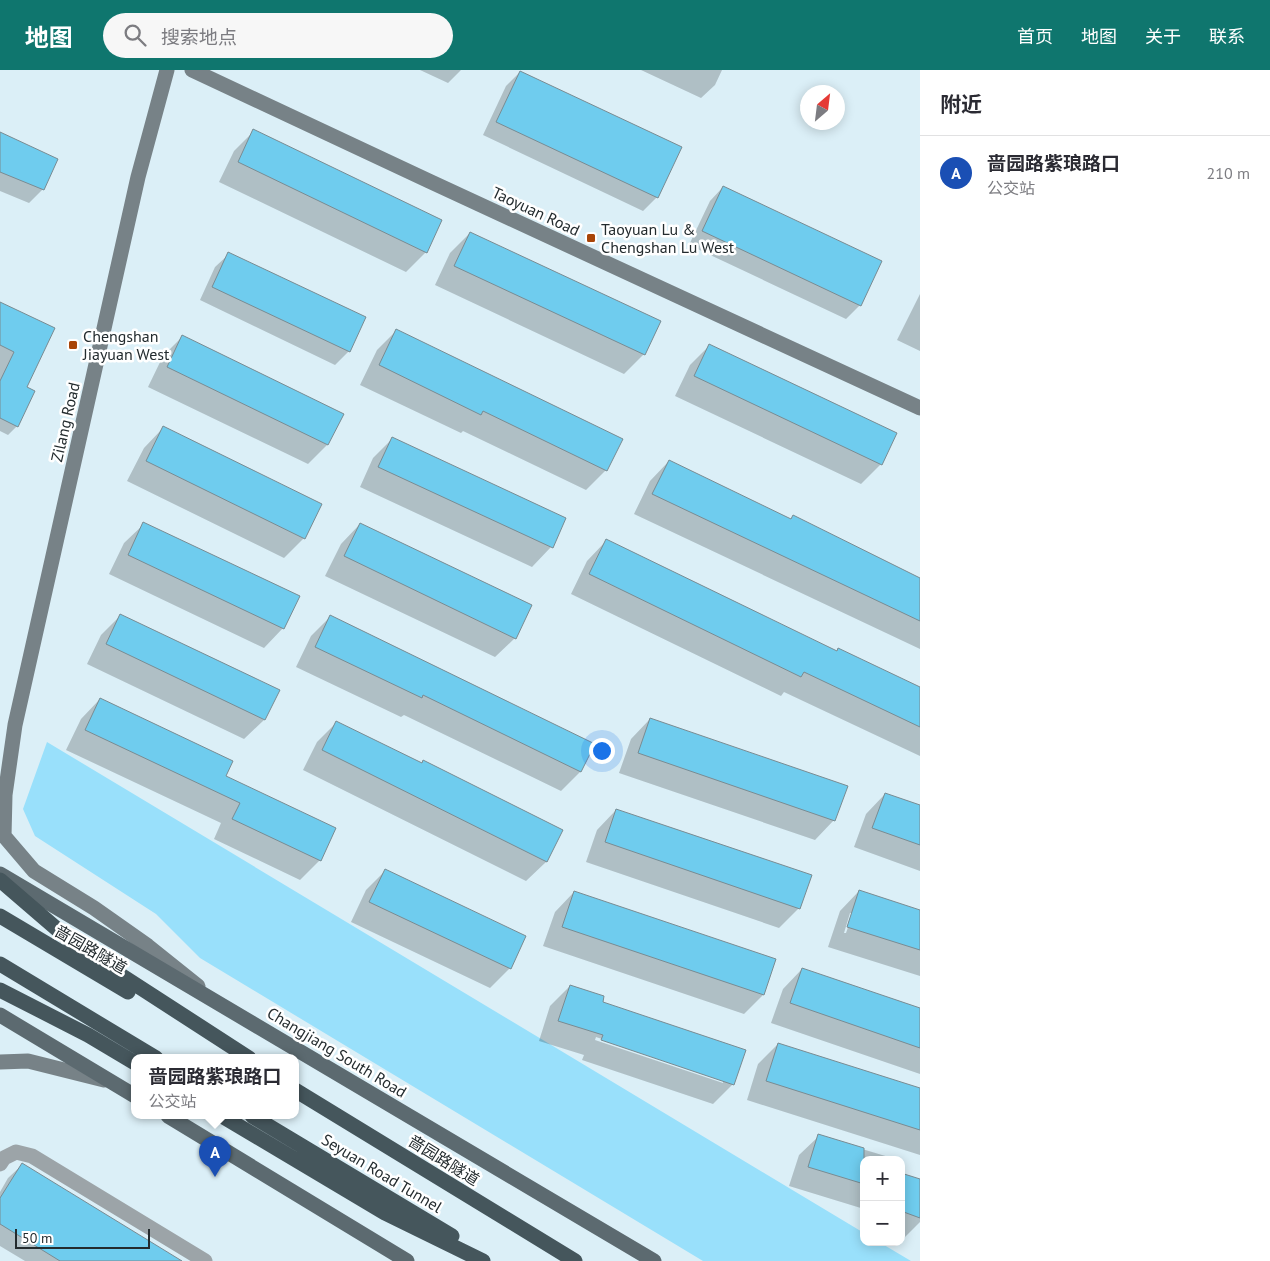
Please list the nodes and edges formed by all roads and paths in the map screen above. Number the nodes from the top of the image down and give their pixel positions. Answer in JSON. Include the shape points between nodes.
{"nodes":[{"id":1,"x":167,"y":70,"type":"edge"},
{"id":2,"x":192,"y":70,"type":"edge"},
{"id":3,"x":920,"y":408,"type":"edge"},
{"id":4,"x":15,"y":725,"type":"junction"},
{"id":5,"x":0,"y":748,"type":"edge"},
{"id":6,"x":0,"y":874,"type":"edge"},
{"id":7,"x":0,"y":880,"type":"edge"},
{"id":8,"x":0,"y":916,"type":"edge"},
{"id":9,"x":0,"y":964,"type":"edge"},
{"id":10,"x":0,"y":990,"type":"edge"},
{"id":11,"x":220,"y":1003,"type":"junction"},
{"id":12,"x":0,"y":1015,"type":"edge"},
{"id":13,"x":149,"y":1054,"type":"edge"},
{"id":14,"x":235,"y":1054,"type":"edge"},
{"id":15,"x":243,"y":1054,"type":"edge"},
{"id":16,"x":131,"y":1061,"type":"edge"},
{"id":17,"x":0,"y":1062,"type":"edge"},
{"id":18,"x":111,"y":1081,"type":"junction"},
{"id":19,"x":299,"y":1091,"type":"edge"},
{"id":20,"x":131,"y":1094,"type":"edge"},
{"id":21,"x":173,"y":1119,"type":"edge"},
{"id":22,"x":227,"y":1119,"type":"edge"},
{"id":23,"x":257,"y":1119,"type":"edge"},
{"id":24,"x":0,"y":1164,"type":"edge"},
{"id":25,"x":206,"y":1261,"type":"edge"},
{"id":26,"x":407,"y":1261,"type":"edge"},
{"id":27,"x":483,"y":1261,"type":"edge"},
{"id":28,"x":493,"y":1261,"type":"edge"},
{"id":29,"x":575,"y":1261,"type":"edge"},
{"id":30,"x":654,"y":1261,"type":"edge"}],
"edges":[{"from":1,"to":4,"type":"street","name":"Zilang Road","via":[[138,178]]},
{"from":2,"to":3,"type":"street","name":"Taoyuan Road"},
{"from":4,"to":5,"type":"street"},
{"from":4,"to":11,"type":"street","name":"Zilang Road","via":[[5,795],[4,836],[34,871],[148,946]]},
{"from":6,"to":11,"type":"main road","name":"Changjiang South Road"},
{"from":7,"to":15,"type":"highway","via":[[79,948]]},
{"from":8,"to":14,"type":"highway","name":"啬园路隧道"},
{"from":9,"to":13,"type":"highway"},
{"from":10,"to":16,"type":"highway"},
{"from":11,"to":30,"type":"main road","name":"Changjiang South Road"},
{"from":12,"to":18,"type":"main road"},
{"from":17,"to":18,"type":"street","via":[[28,1060]]},
{"from":18,"to":20,"type":"main road"},
{"from":19,"to":29,"type":"highway","name":"啬园路隧道"},
{"from":21,"to":26,"type":"main road"},
{"from":22,"to":27,"type":"highway","via":[[385,1213]]},
{"from":23,"to":28,"type":"highway","name":"Seyuan Road Tunnel"},
{"from":24,"to":25,"type":"street","via":[[16,1152],[32,1156]]}]}
